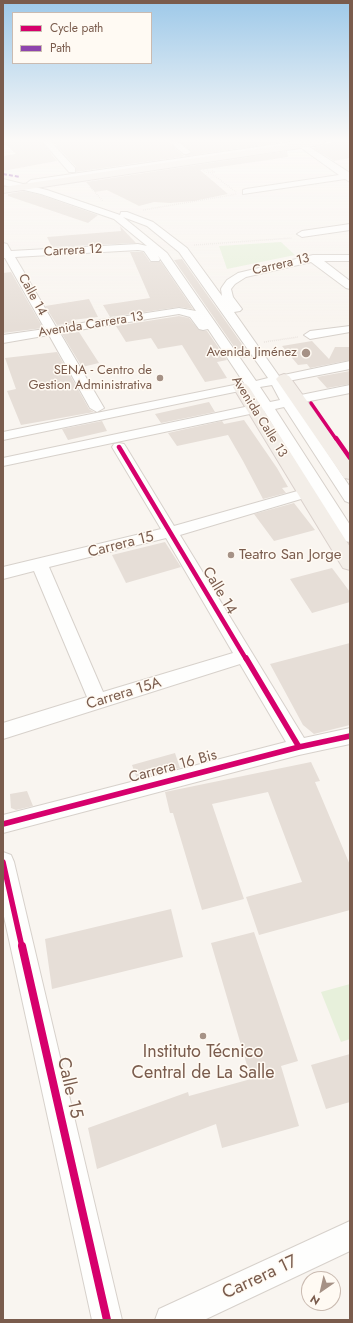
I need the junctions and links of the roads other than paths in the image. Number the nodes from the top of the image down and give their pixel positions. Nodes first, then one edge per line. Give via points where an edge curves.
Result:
1 (77, 204) edge
2 (86, 204) edge
3 (350, 227) edge
4 (164, 234) junction
5 (302, 234) dead end
6 (144, 243) junction
7 (5, 251) edge
8 (314, 258) junction
9 (350, 258) edge
10 (350, 286) edge
11 (179, 311) junction
12 (350, 329) edge
13 (52, 331) junction
14 (310, 335) road end
15 (3, 339) edge
16 (350, 365) edge
17 (280, 380) junction
18 (247, 386) junction
19 (350, 389) edge
20 (292, 400) junction
21 (260, 407) junction
22 (97, 408) dead end
23 (3, 436) edge
24 (119, 447) dead end
25 (3, 462) edge
26 (350, 474) edge
27 (306, 493) junction
28 (350, 498) edge
29 (171, 532) junction
30 (350, 537) edge
31 (350, 563) edge
32 (40, 565) junction
33 (3, 573) edge
34 (244, 656) junction
35 (98, 702) junction
36 (3, 731) edge
37 (350, 736) edge
38 (299, 747) junction
39 (3, 824) edge
40 (3, 862) edge
41 (350, 1236) edge
42 (107, 1320) edge
43 (170, 1320) edge

1 - 6 street via 126,222
2 - 4 street via 150,224
3 - 5 street
4 - 6 street, Carrera 12 via 150,234
4 - 17 street via 190,258
6 - 7 street, Carrera 12
6 - 11 street via 187,303 186,307
6 - 18 street via 163,255
7 - 13 street, Calle 14
8 - 9 street, Carrera 13
8 - 10 street
8 - 17 street, Carrera 13 via 242,275 228,286 226,293 259,342
11 - 13 street, Avenida Carrera 13
11 - 18 street, Avenida Calle 13 via 196,315 210,341
12 - 14 street
13 - 15 street, Avenida Carrera 13
13 - 22 street, Calle 14
16 - 17 street
17 - 18 street
17 - 20 main road
18 - 21 main road, Avenida Calle 13
18 - 23 street
19 - 20 street
20 - 21 street
20 - 26 main road
20 - 28 street
21 - 25 street
21 - 27 main road, Avenida Calle 13
21 - 30 street
24 - 29 street, Calle 14
27 - 29 street, Carrera 15
27 - 31 main road, Avenida Calle 13
29 - 32 street, Carrera 15
29 - 34 street, Calle 14
32 - 33 street, Carrera 15
32 - 35 street
34 - 35 street, Carrera 15A
34 - 38 street, Calle 14
35 - 36 street, Carrera 15A
37 - 38 street, Carrera 16 Bis
38 - 39 street, Carrera 16 Bis
40 - 42 street, Calle 15
41 - 43 street, Carrera 17

